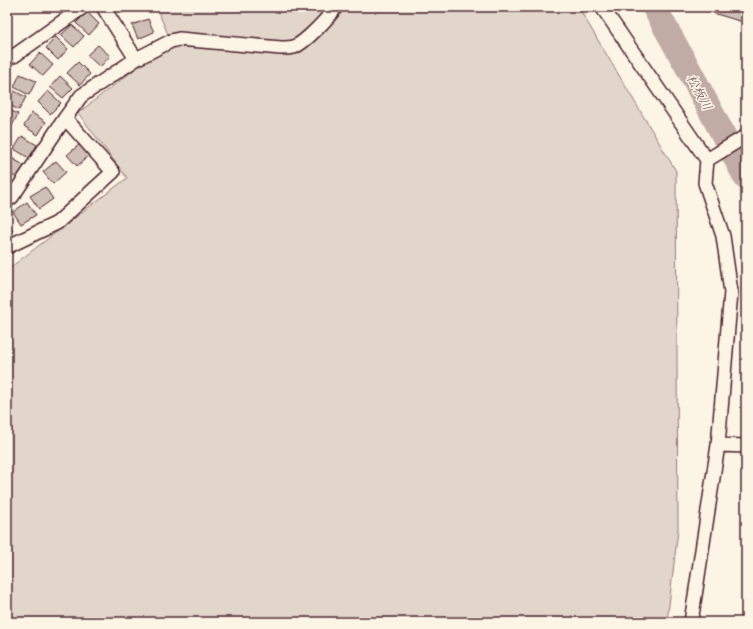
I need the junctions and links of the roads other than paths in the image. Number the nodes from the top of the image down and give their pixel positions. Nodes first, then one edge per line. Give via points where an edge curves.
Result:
1 (83, 7) edge
2 (103, 7) edge
3 (336, 7) edge
4 (602, 7) edge
5 (136, 59) junction
6 (7, 60) edge
7 (65, 118) junction
8 (742, 138) edge
9 (712, 157) junction
10 (7, 201) edge
11 (7, 247) edge
12 (718, 445) junction
13 (746, 446) edge
14 (691, 622) edge

1 - 6 street
2 - 5 street
3 - 5 street via 327,19 294,47 179,39
4 - 9 street
5 - 7 street via 81,96
7 - 10 street
7 - 11 street via 113,172 57,222
8 - 9 street
9 - 12 street via 705,183 723,236 731,292
12 - 13 street
12 - 14 street

